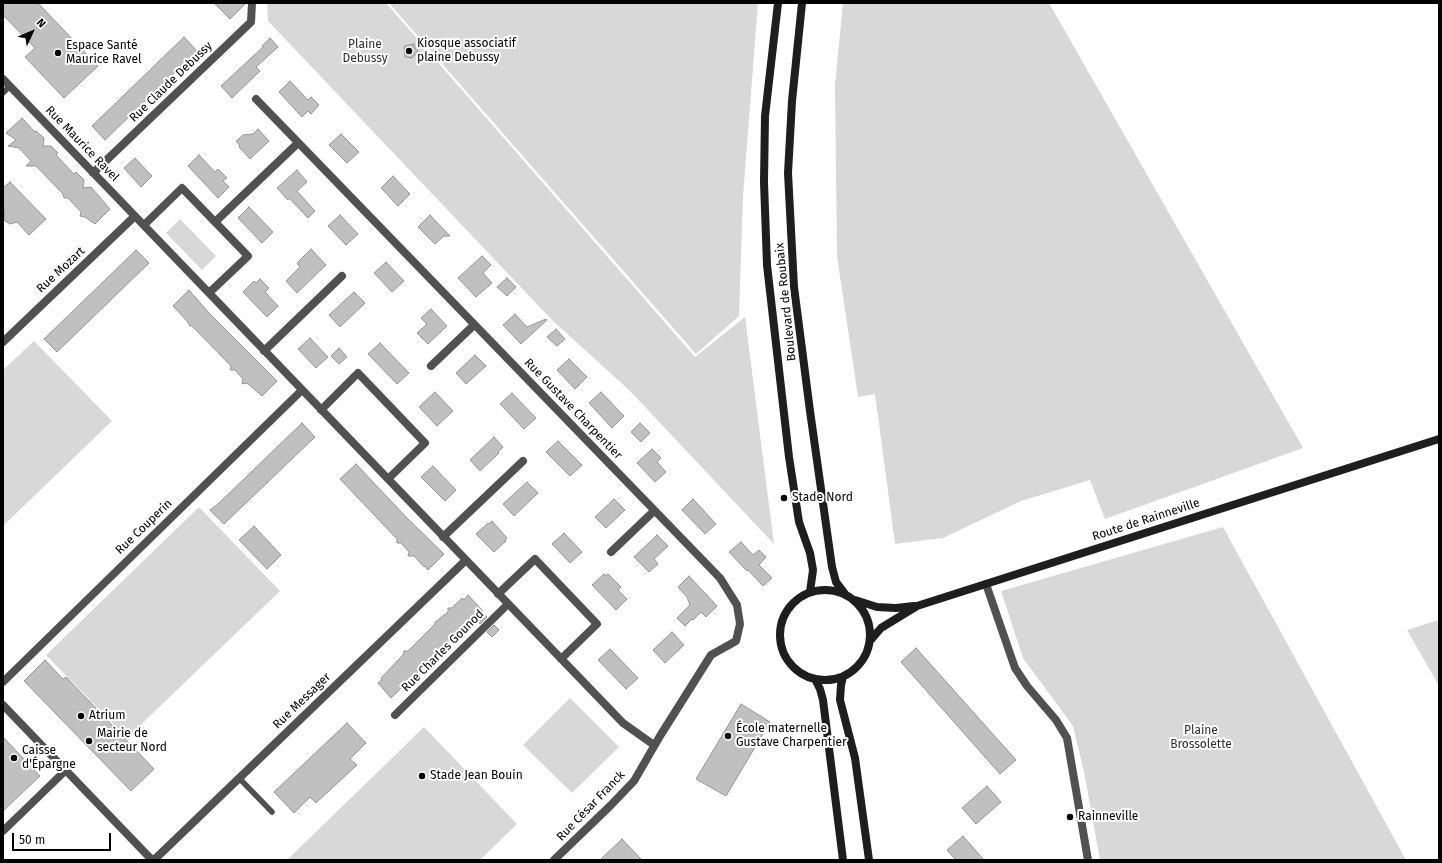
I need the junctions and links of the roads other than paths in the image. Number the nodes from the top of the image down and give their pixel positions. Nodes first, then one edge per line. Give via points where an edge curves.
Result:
1 (252, 3) edge
2 (778, 3) edge
3 (802, 3) edge
4 (3, 79) edge
5 (10, 86) junction
6 (3, 93) edge
7 (256, 99) dead end
8 (298, 143) junction
9 (93, 173) junction
10 (135, 216) junction
11 (215, 222) junction
12 (144, 225) junction
13 (342, 276) dead end
14 (209, 293) junction
15 (474, 325) junction
16 (3, 342) edge
17 (264, 351) junction
18 (431, 366) dead end
19 (302, 390) junction
20 (321, 410) junction
21 (1439, 439) edge
22 (523, 461) dead end
23 (388, 479) junction
24 (654, 510) junction
25 (443, 537) junction
26 (611, 552) dead end
27 (466, 560) junction
28 (986, 584) junction
29 (810, 592) junction
30 (498, 594) junction
31 (845, 594) junction
32 (855, 600) junction
33 (508, 604) junction
34 (917, 606) junction
35 (870, 641) junction
36 (561, 659) junction
37 (843, 677) junction
38 (815, 679) junction
39 (3, 682) edge
40 (3, 706) edge
41 (395, 715) dead end
42 (654, 745) junction
43 (66, 770) junction
44 (239, 778) junction
45 (272, 812) dead end
46 (3, 831) edge
47 (153, 860) edge
48 (554, 860) edge
49 (843, 860) edge
50 (869, 860) edge
51 (1088, 860) edge

1 - 9 street, Rue Claude Debussy via 251,22
2 - 29 main road, Boulevard de Roubaix via 765,116 767,265 789,457 799,522 813,570
3 - 31 main road, Boulevard de Roubaix via 788,173 794,287 832,567 836,582
4 - 5 street, Rue Maurice Ravel
5 - 6 lane
5 - 9 street, Rue Maurice Ravel
7 - 8 street, Rue Gustave Charpentier
8 - 11 street
8 - 15 street, Rue Gustave Charpentier
9 - 10 street, Rue Maurice Ravel
10 - 12 street, Rue Maurice Ravel
10 - 16 street, Rue Mozart
11 - 12 street via 182,188
11 - 14 street via 248,256
12 - 14 street, Rue Maurice Ravel
13 - 17 street
14 - 17 street, Rue Maurice Ravel
15 - 18 street
15 - 24 street, Rue Gustave Charpentier
17 - 19 street, Rue Maurice Ravel
19 - 20 street, Rue Maurice Ravel
19 - 39 street, Rue Couperin
20 - 23 street, Rue Maurice Ravel
20 - 23 street via 358,374 364,379 425,443
21 - 28 main road, Route de Rainneville
22 - 25 street
23 - 25 street, Rue Maurice Ravel
24 - 26 street
24 - 42 street, Rue Gustave Charpentier via 723,583 737,604 740,624 736,641 711,656
25 - 27 street, Rue Maurice Ravel
27 - 30 street, Rue Maurice Ravel
27 - 44 street, Rue Messager
28 - 34 main road, Route de Rainneville
28 - 51 street via 1015,668 1067,738
29 - 31 main road via 821,589
29 - 38 main road via 798,598 789,607 780,631 785,656 792,666
30 - 33 street, Rue Maurice Ravel
30 - 36 street via 535,559 597,624
31 - 32 main road
32 - 34 main road via 887,608
32 - 35 main road via 868,618
33 - 36 street, Rue Maurice Ravel
33 - 41 street, Rue Charles Gounod
34 - 35 main road, Route de Rainneville via 881,628
35 - 37 main road via 868,650 858,666
36 - 42 street, Rue Maurice Ravel via 623,723
37 - 38 main road
37 - 50 main road via 840,700 855,758
38 - 49 main road via 823,700
40 - 43 street
42 - 48 street, Rue César Franck via 634,781
43 - 46 street
43 - 47 street
44 - 45 lane
44 - 47 street, Rue Messager

